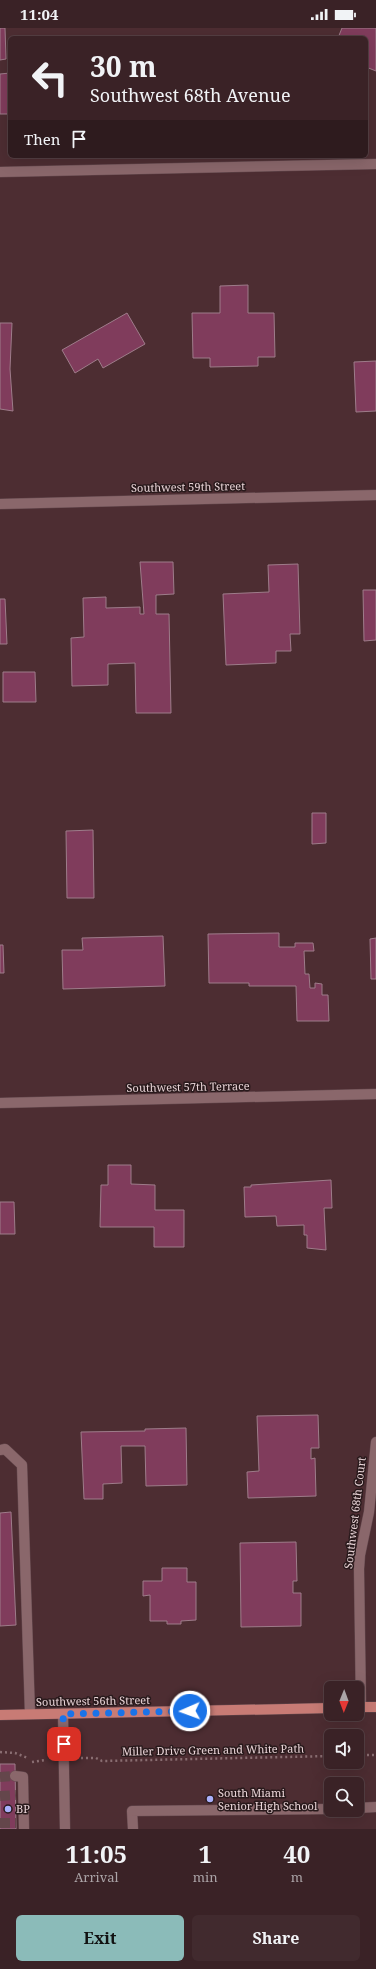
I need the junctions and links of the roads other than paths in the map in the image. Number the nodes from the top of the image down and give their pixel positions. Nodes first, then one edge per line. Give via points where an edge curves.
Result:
1 (376, 164) edge
2 (0, 172) edge
3 (376, 495) edge
4 (0, 504) edge
5 (376, 1094) edge
6 (0, 1103) edge
7 (376, 1442) edge
8 (0, 1450) edge
9 (359, 1681) edge
10 (364, 1707) edge
11 (376, 1707) edge
12 (324, 1708) edge
13 (30, 1714) junction
14 (63, 1714) junction
15 (0, 1715) edge
16 (15, 1776) dead end
17 (376, 1807) edge
18 (324, 1808) edge
19 (364, 1808) edge
20 (21, 1825) edge
21 (66, 1829) edge
22 (133, 1829) edge

1 - 2 street
3 - 4 street, Southwest 59th Street
5 - 6 street, Southwest 57th Terrace
7 - 9 street, Southwest 68th Court via 369,1512 359,1569
8 - 13 street via 5,1449 22,1465
10 - 11 main road
12 - 14 main road, Southwest 56th Street
13 - 14 main road, Southwest 56th Street
13 - 15 main road, Southwest 56th Street
14 - 21 street
16 - 20 street via 23,1777 19,1795
17 - 19 street
18 - 22 street via 132,1811

